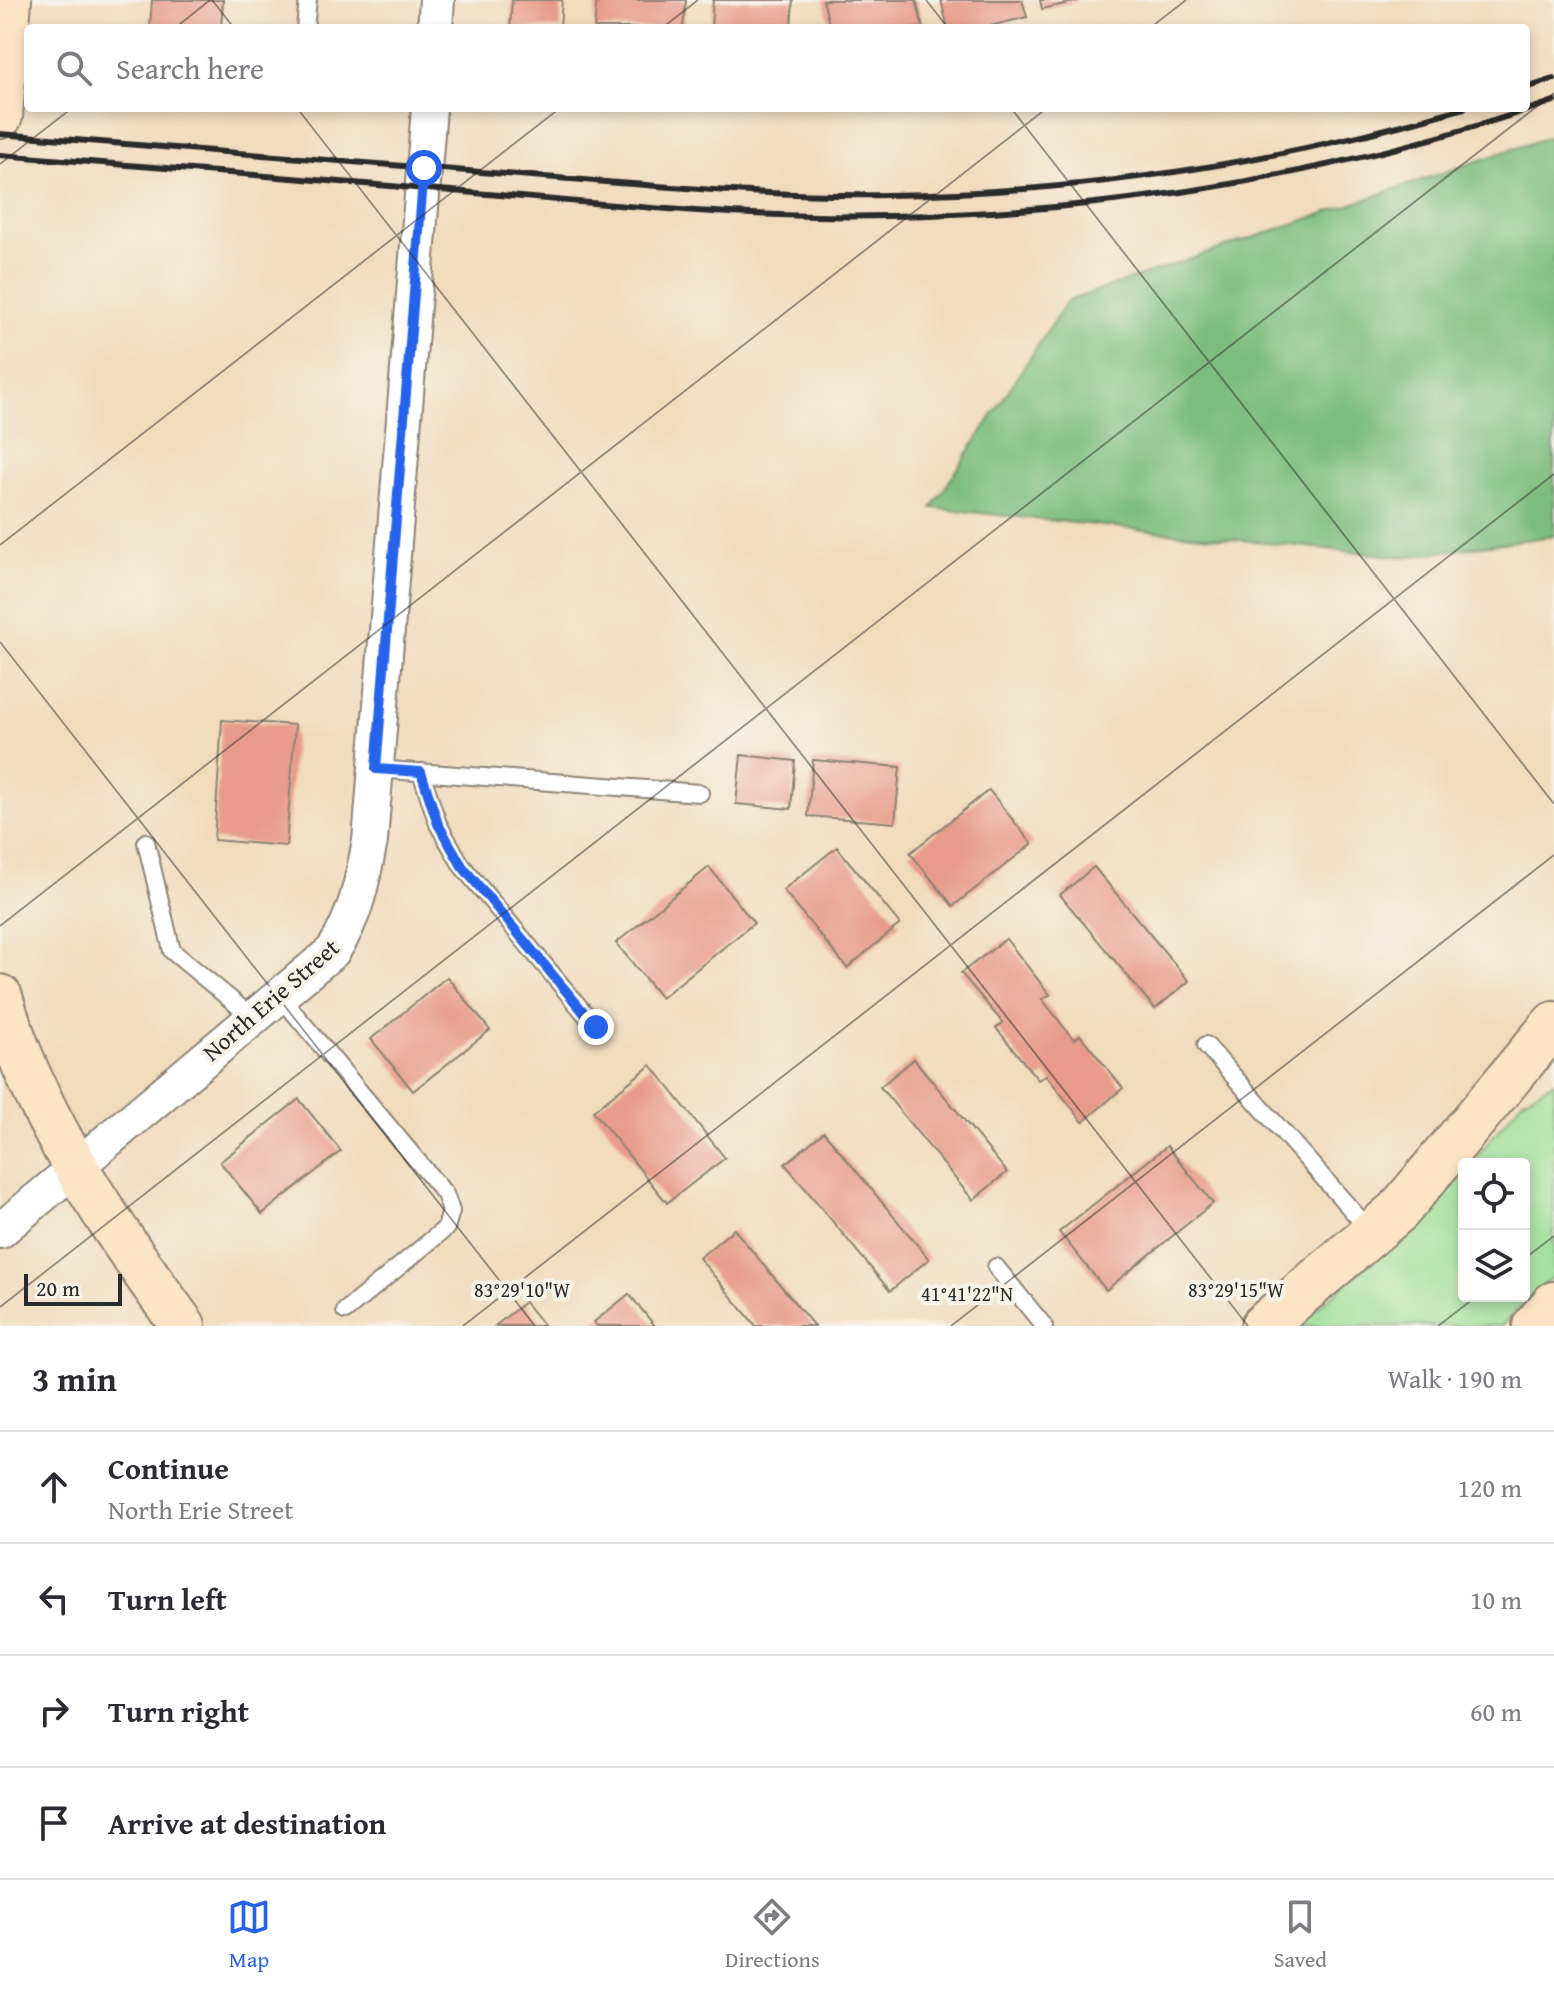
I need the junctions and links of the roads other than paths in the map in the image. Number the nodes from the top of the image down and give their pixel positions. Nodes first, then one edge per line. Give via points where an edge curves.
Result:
1 (9, 0) edge
2 (308, 0) edge
3 (437, 0) edge
4 (305, 24) edge
5 (435, 24) edge
6 (429, 112) edge
7 (0, 116) edge
8 (376, 769) junction
9 (421, 772) junction
10 (700, 793) dead end
11 (146, 842) dead end
12 (280, 996) junction
13 (0, 997) edge
14 (253, 1018) junction
15 (1554, 1024) edge
16 (596, 1027) dead end
17 (1206, 1045) dead end
18 (75, 1167) junction
19 (0, 1231) edge
20 (1373, 1234) junction
21 (996, 1267) dead end
22 (1554, 1304) edge
23 (345, 1311) dead end
24 (183, 1326) edge
25 (1044, 1326) edge
26 (1263, 1326) edge
27 (1535, 1326) edge

1 - 7 main road
2 - 4 lane
3 - 5 street
6 - 8 street, North Erie Street
8 - 9 lane
8 - 12 street, North Erie Street via 362,884 347,930 333,951
9 - 10 lane
9 - 16 lane via 438,824 462,866
11 - 14 lane via 172,951
12 - 14 street, North Erie Street
12 - 23 lane via 445,1194 451,1211 446,1228
13 - 18 main road via 8,1026
14 - 18 street, North Erie Street
15 - 20 main road via 1443,1161
17 - 20 lane
18 - 19 street, North Erie Street
18 - 24 main road
20 - 26 main road
21 - 25 lane
22 - 27 main road

